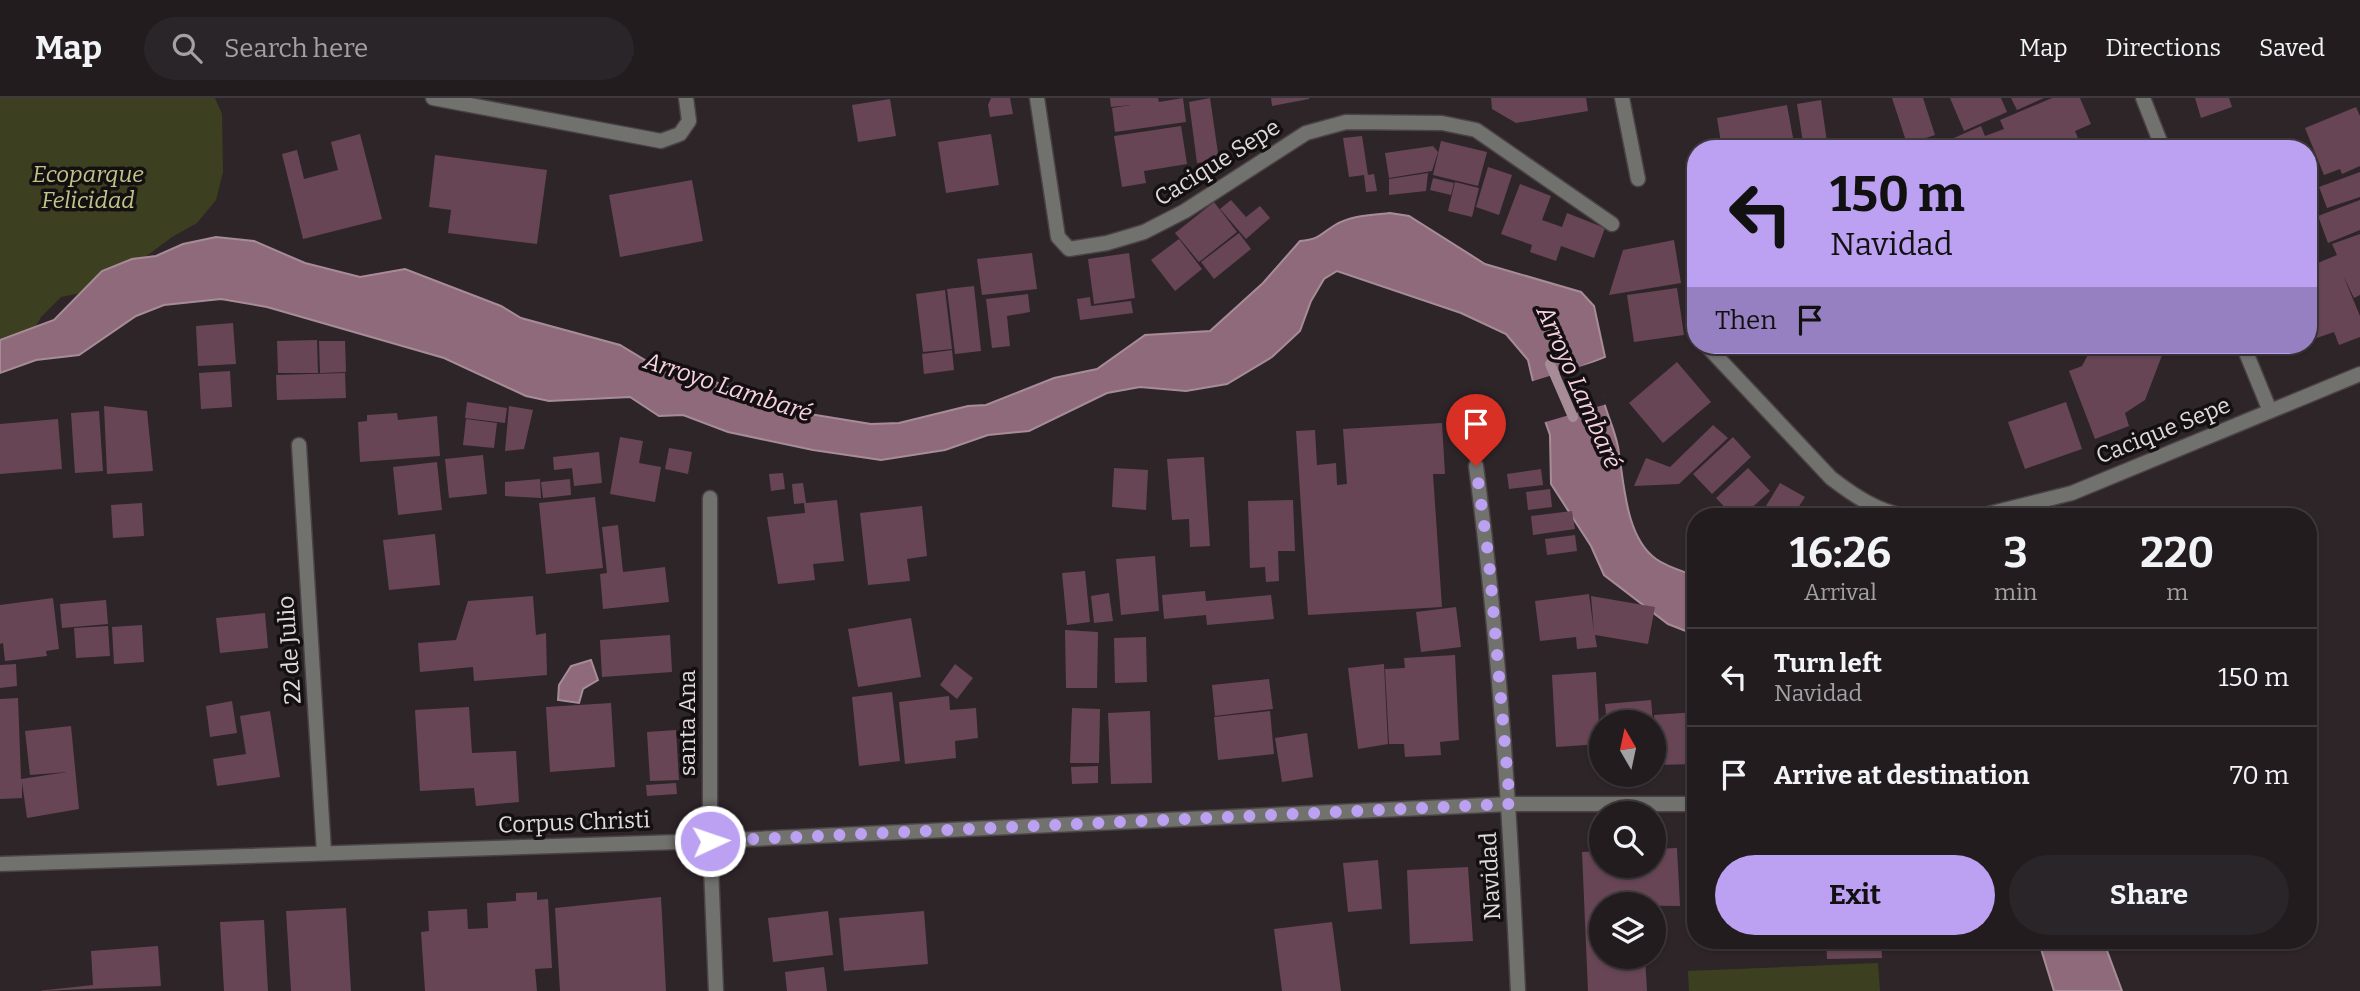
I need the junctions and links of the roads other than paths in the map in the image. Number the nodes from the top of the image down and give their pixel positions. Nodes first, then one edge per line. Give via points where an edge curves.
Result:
1 (433, 98) edge
2 (686, 98) edge
3 (1037, 98) edge
4 (1622, 98) edge
5 (2143, 98) edge
6 (2159, 140) edge
7 (1637, 179) dead end
8 (1612, 224) dead end
9 (1714, 354) edge
10 (2247, 354) edge
11 (2360, 374) edge
12 (2270, 411) junction
13 (299, 445) dead end
14 (1476, 466) dead end
15 (710, 498) dead end
16 (1880, 508) edge
17 (2012, 508) edge
18 (1510, 804) junction
19 (1687, 804) edge
20 (710, 841) junction
21 (324, 853) junction
22 (0, 864) edge
23 (716, 991) edge
24 (1518, 991) edge

1 - 2 street via 661,141 680,134 689,121
3 - 8 street, Cacique Sepe via 1058,237 1069,249 1144,232 1306,133 1346,122 1442,123 1476,131
4 - 7 street
5 - 6 street
9 - 16 street via 1831,478
10 - 12 street
11 - 12 street, Cacique Sepe
12 - 17 street, Cacique Sepe via 2072,493
13 - 21 street, 22 de Julio
14 - 18 street, Navidad
15 - 20 street, santa Ana
18 - 19 street, Corpus Christi
18 - 20 street, Corpus Christi
18 - 24 street, Navidad
20 - 21 street, Corpus Christi
20 - 23 street, santa Ana
21 - 22 street, Corpus Christi

